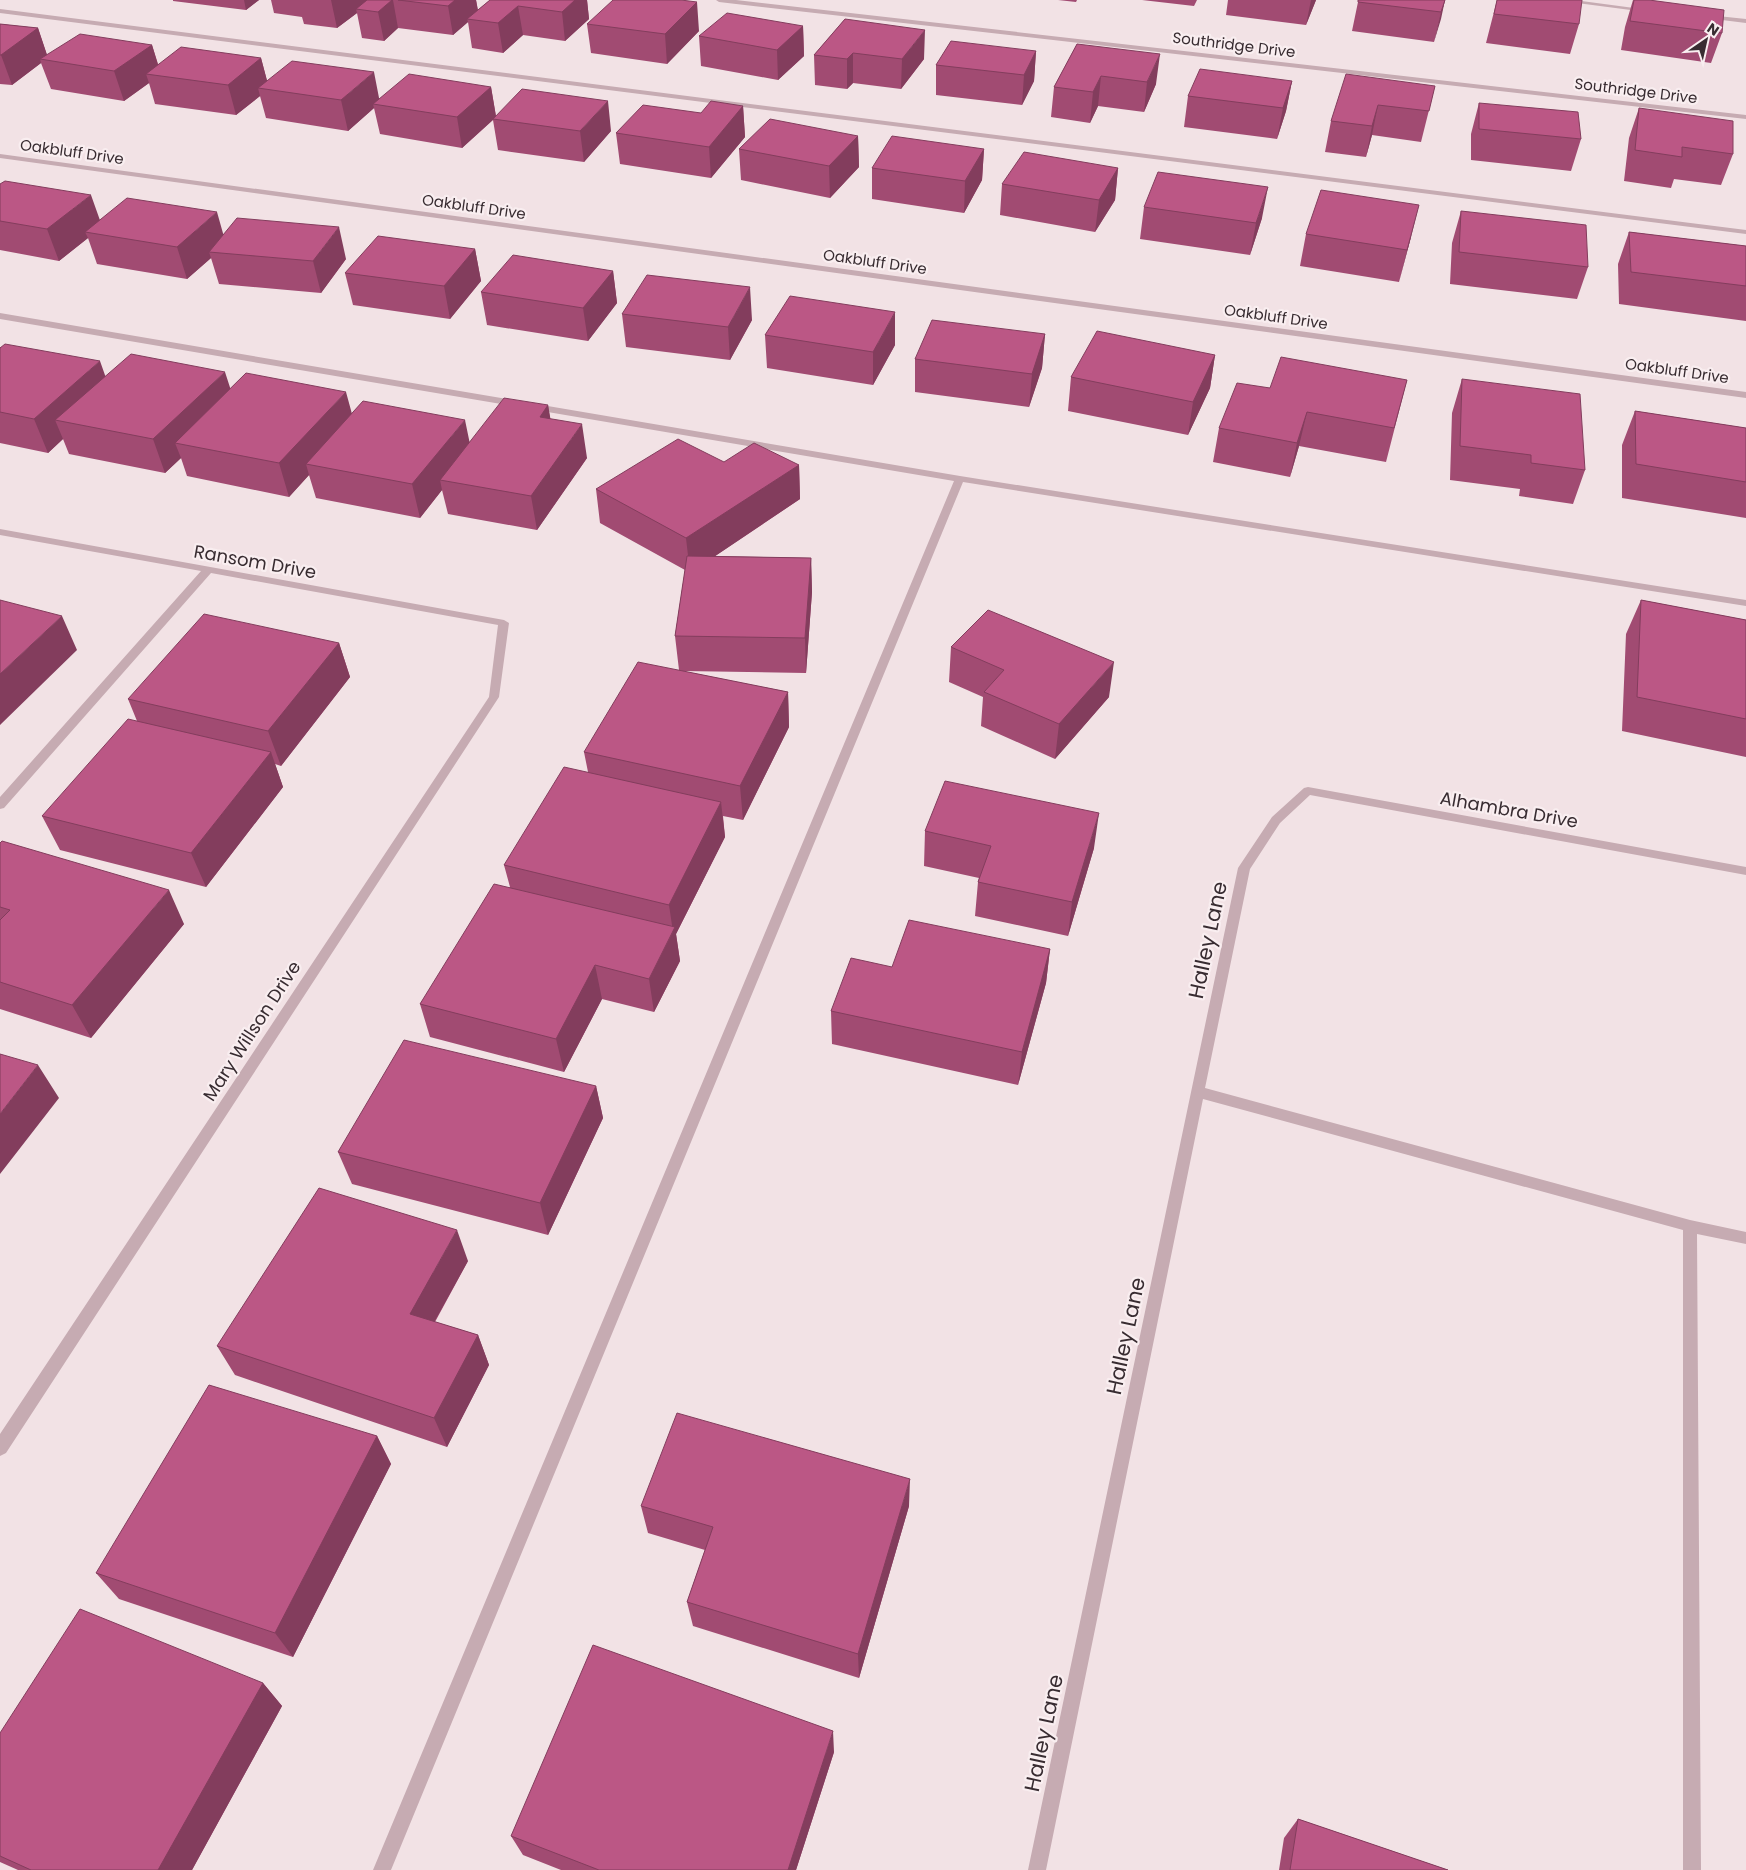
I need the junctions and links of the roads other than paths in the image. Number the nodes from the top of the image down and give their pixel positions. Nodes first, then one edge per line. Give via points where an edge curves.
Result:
1 (719, 0) edge
2 (1557, 0) edge
3 (1651, 10) edge
4 (0, 11) edge
5 (1699, 16) edge
6 (1746, 21) edge
7 (1746, 117) edge
8 (0, 156) edge
9 (1746, 232) edge
10 (0, 316) edge
11 (1746, 395) edge
12 (960, 479) junction
13 (0, 532) edge
14 (208, 570) junction
15 (1746, 602) edge
16 (504, 623) joint
17 (0, 805) edge
18 (1276, 820) joint
19 (1746, 871) edge
20 (1198, 1092) junction
21 (1690, 1226) junction
22 (1746, 1238) edge
23 (0, 1448) edge
24 (382, 1870) edge
25 (1037, 1870) edge
26 (1692, 1870) edge

1 - 7 street, Southridge Drive
2 - 3 street
4 - 9 street
5 - 6 street
8 - 11 street, Oakbluff Drive
10 - 12 street
12 - 15 street
12 - 24 street
13 - 14 street, Ransom Drive
14 - 16 street, Ransom Drive
14 - 17 street
16 - 23 street, Mary Willson Drive via 494,697
18 - 19 street, Alhambra Drive via 1308,791
18 - 20 street, Halley Lane via 1244,868
20 - 21 street
20 - 25 street, Halley Lane
21 - 22 street
21 - 26 street

